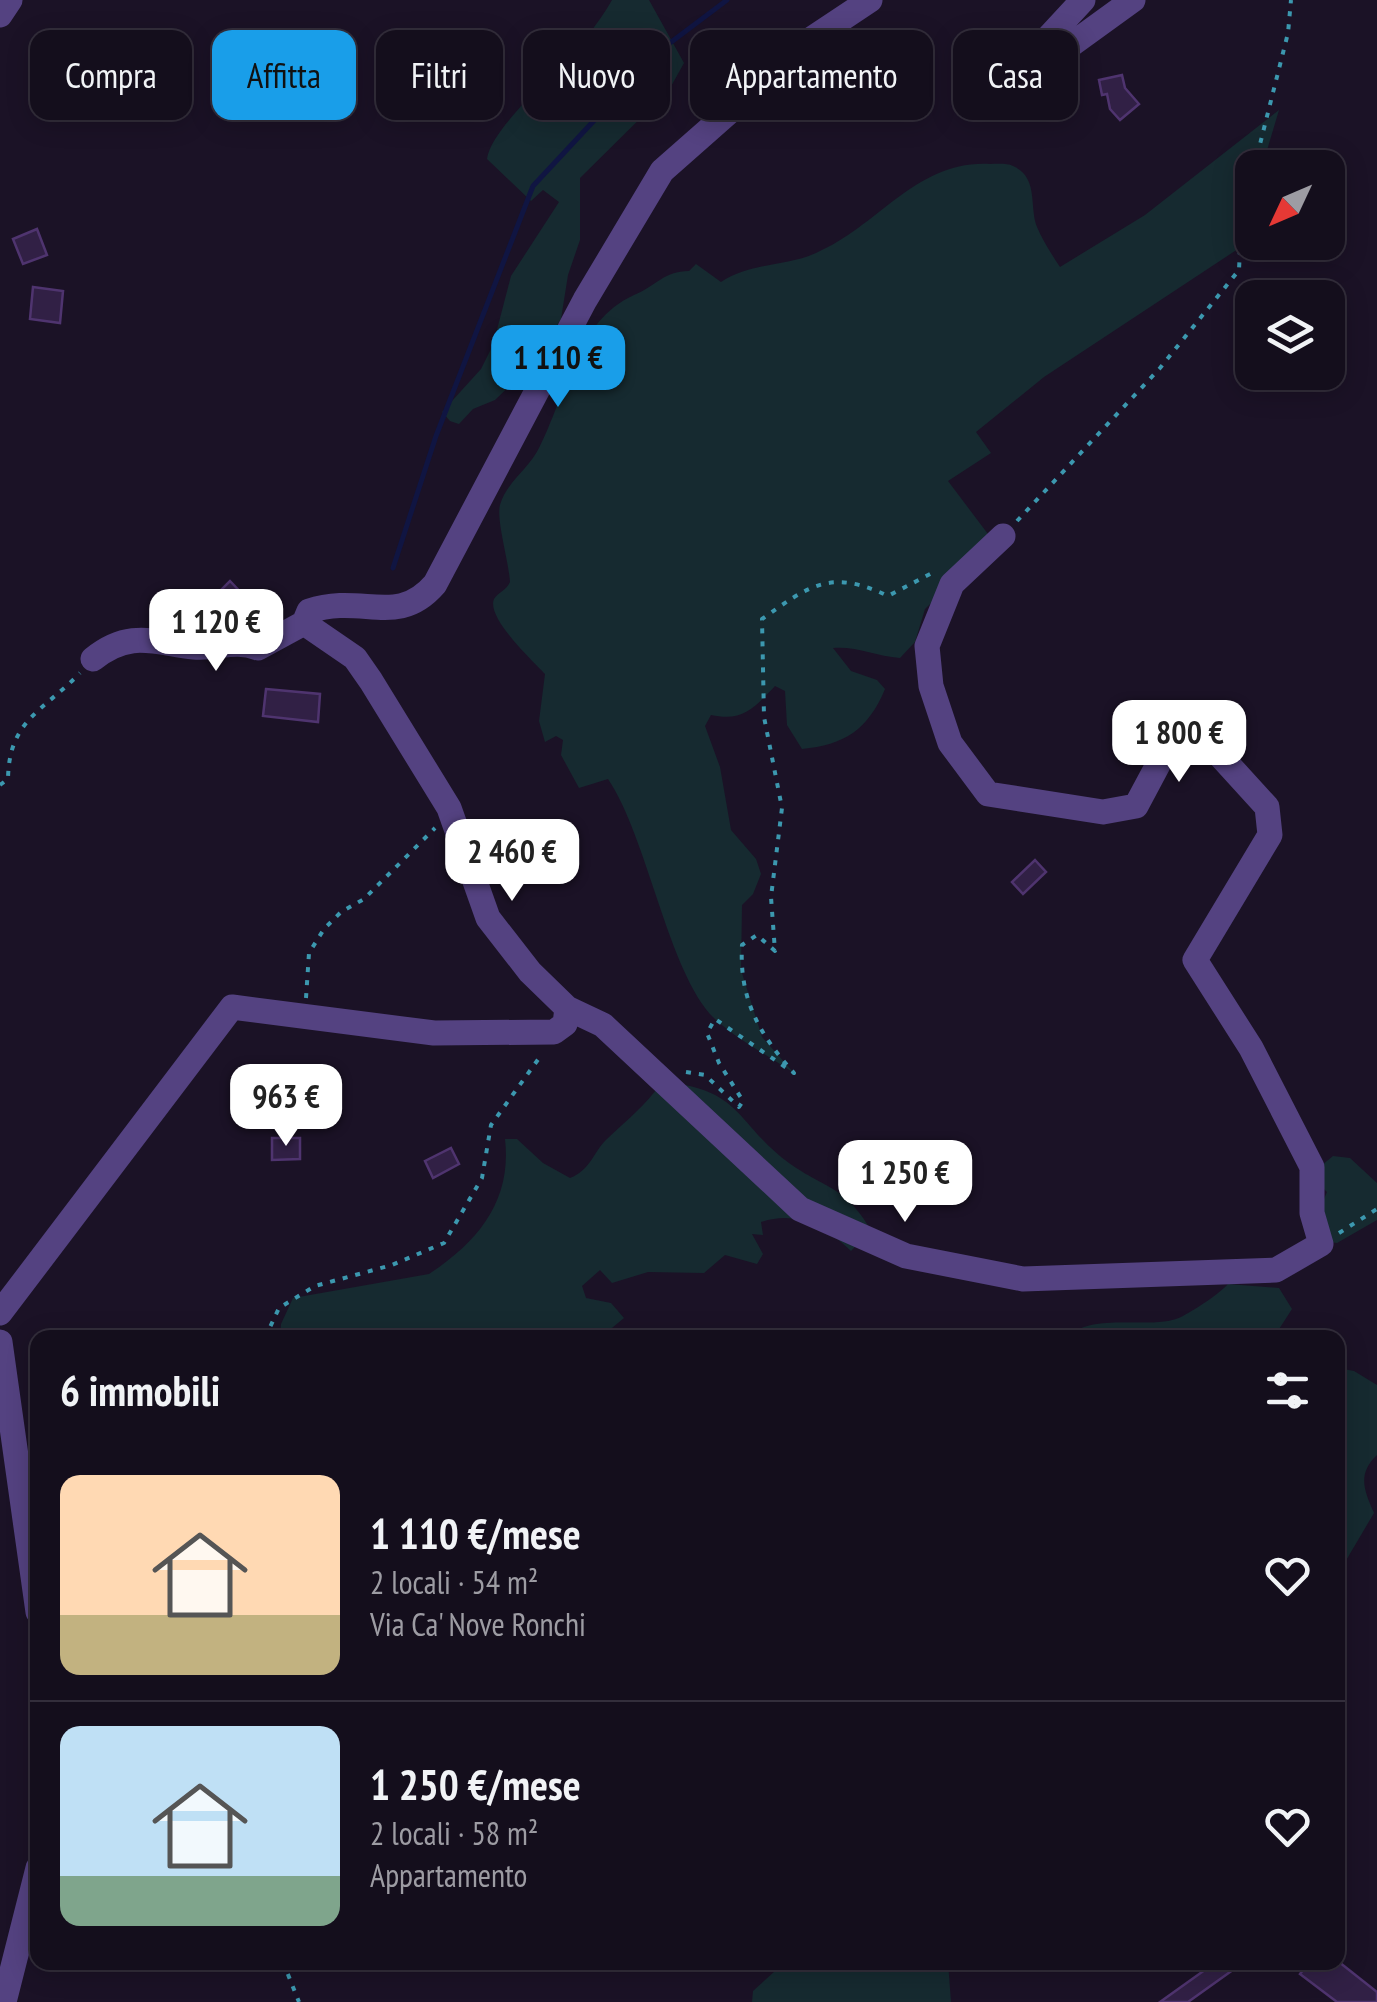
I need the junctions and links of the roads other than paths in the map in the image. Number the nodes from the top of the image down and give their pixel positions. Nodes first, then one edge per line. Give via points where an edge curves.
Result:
1 (10, 0) edge
2 (870, 0) edge
3 (1083, 0) edge
4 (1133, 0) edge
5 (0, 15) edge
6 (1003, 536) road end
7 (304, 623) junction
8 (93, 659) road end
9 (562, 1018) junction
10 (0, 1313) edge
11 (0, 1342) edge
12 (30, 1555) edge
13 (30, 1900) edge
14 (4, 2002) edge

1 - 5 street
2 - 7 street via 813,38 662,171 585,300 435,584 418,603 394,609 332,604 309,611
3 - 4 street via 1046,40 1046,63
6 - 9 street via 952,584 928,646 931,686 950,743 988,794 1103,812 1136,806 1184,716 1267,807 1270,835 1195,960 1251,1048 1312,1167 1312,1213 1321,1244 1276,1270 1023,1280 906,1256 800,1209 603,1025
7 - 8 street via 258,648 242,642 193,647 162,638 105,649
7 - 9 street via 355,658 448,808 488,918
9 - 10 street via 434,1034 232,1006
11 - 12 street
13 - 14 street

